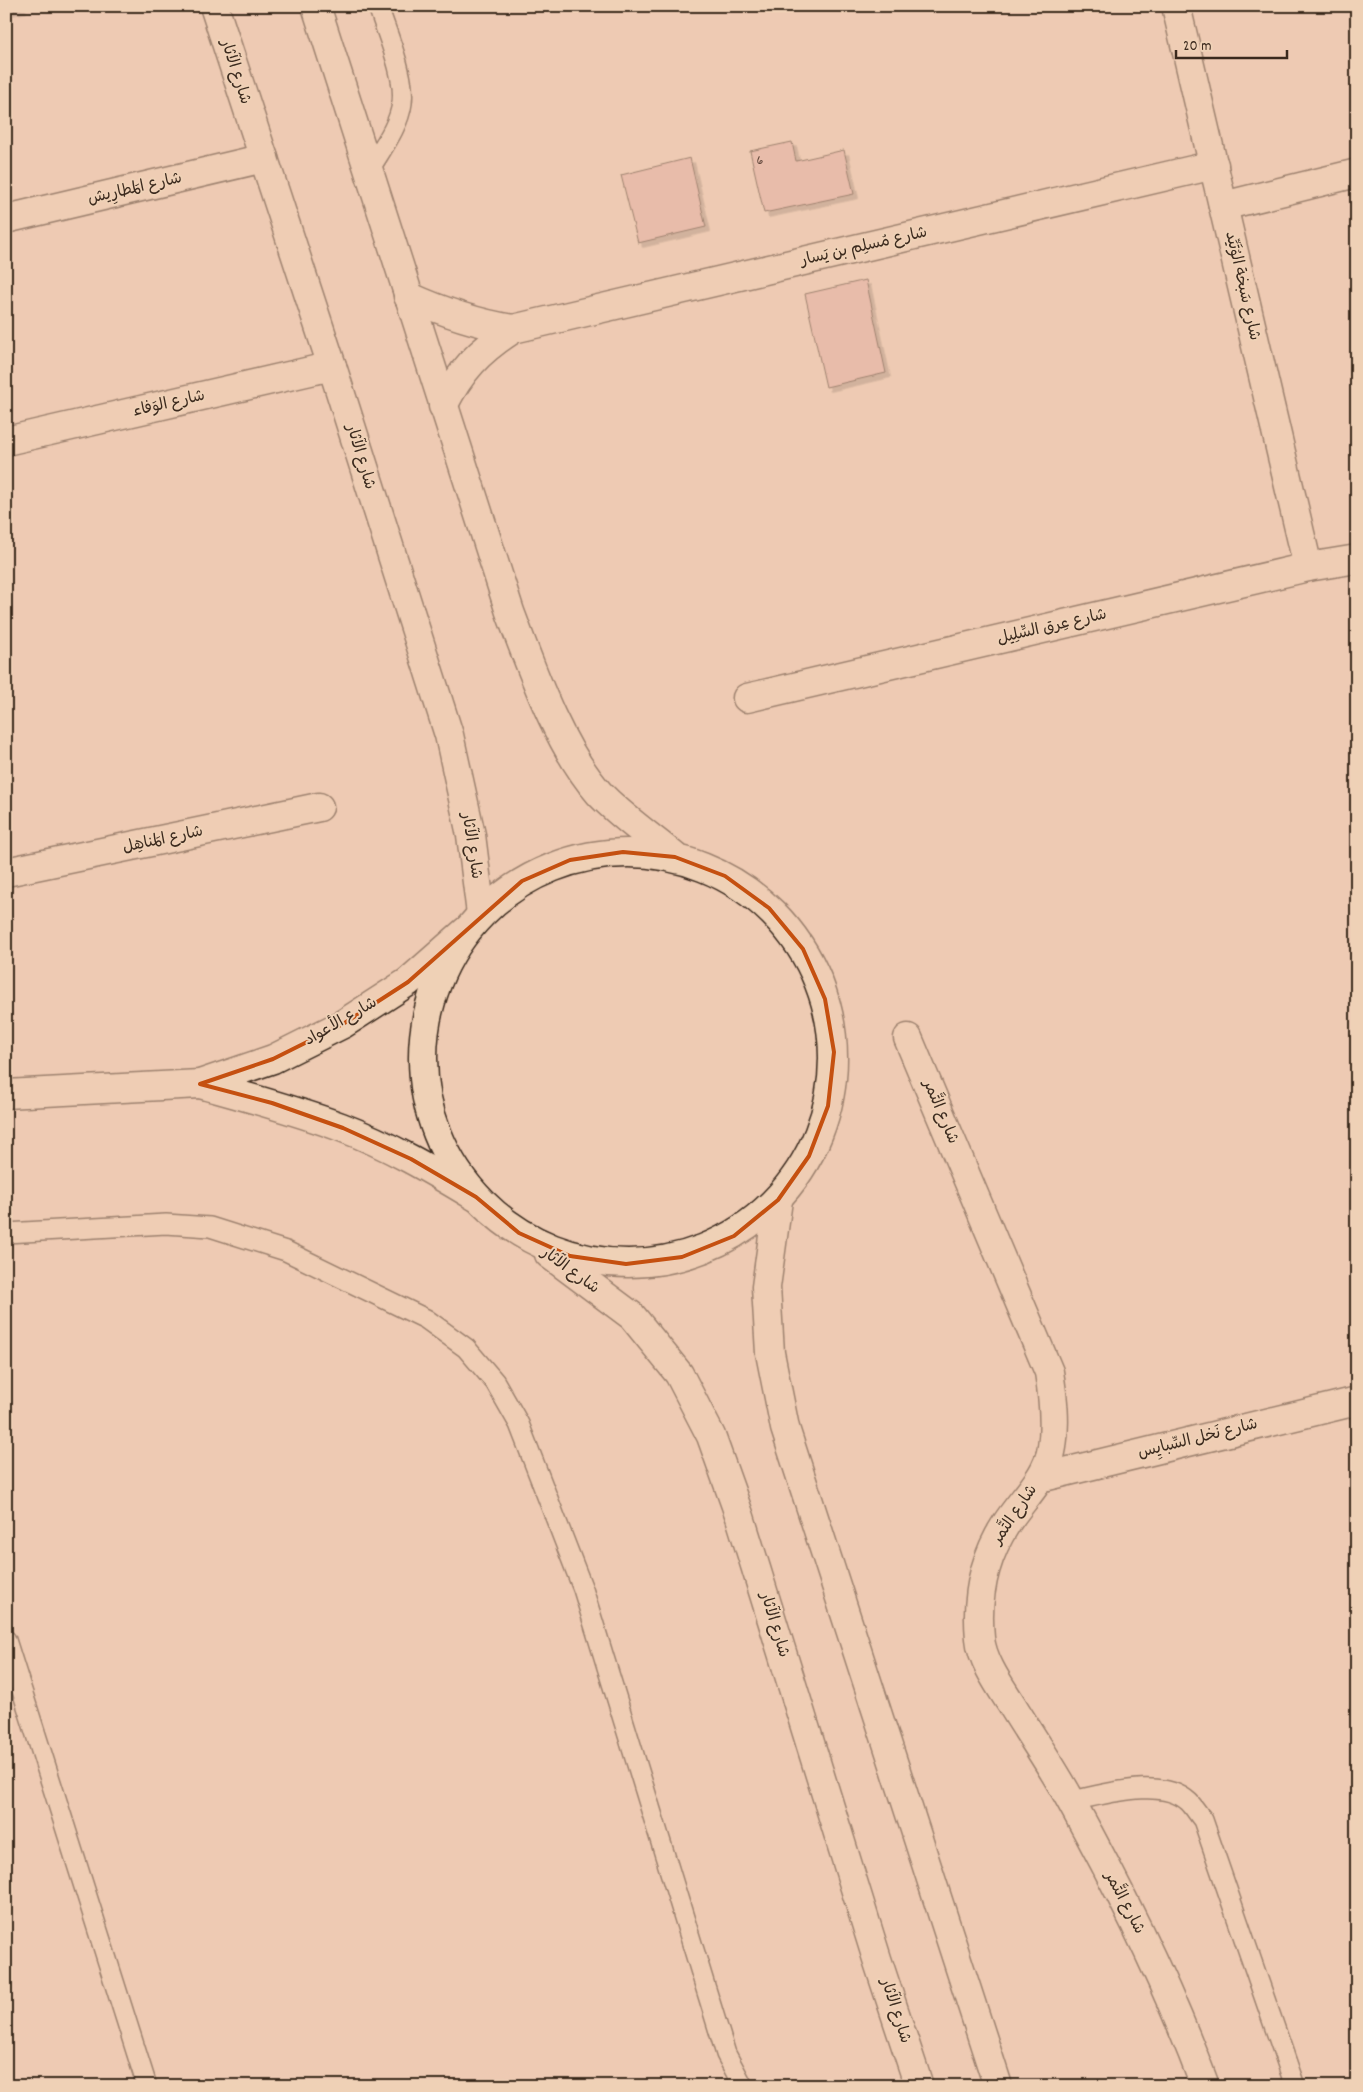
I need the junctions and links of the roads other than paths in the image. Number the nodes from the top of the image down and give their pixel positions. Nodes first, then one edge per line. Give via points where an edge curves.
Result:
1 (214, 6) edge
2 (316, 6) edge
3 (378, 6) edge
4 (1176, 6) edge
5 (264, 158) junction
6 (1214, 165) junction
7 (368, 172) junction
8 (1357, 173) edge
9 (1223, 206) junction
10 (6, 219) edge
11 (408, 296) junction
12 (513, 329) junction
13 (332, 366) junction
14 (443, 406) junction
15 (6, 441) edge
16 (1357, 559) edge
17 (1308, 567) junction
18 (747, 698) dead end
19 (319, 807) dead end
20 (675, 857) junction
21 (6, 872) edge
22 (474, 923) junction
23 (908, 1038) dead end
24 (200, 1084) junction
25 (6, 1094) edge
26 (476, 1197) junction
27 (778, 1200) junction
28 (6, 1232) edge
29 (519, 1233) junction
30 (1357, 1401) edge
31 (1040, 1478) junction
32 (6, 1640) edge
33 (1071, 1801) junction
34 (147, 2086) edge
35 (743, 2086) edge
36 (919, 2086) edge
37 (998, 2086) edge
38 (1205, 2086) edge
39 (1295, 2086) edge

1 - 5 street, شارع الآثار
2 - 7 street
3 - 7 lane via 398,70 402,103 397,120
4 - 6 street, شارع سَبخة الوُتَيِّد
5 - 10 street, شارع المَطارِيش
5 - 13 street, شارع الآثار
6 - 9 street, شارع سَبخة الوُتَيِّد
6 - 12 street, شارع مُسلِم بن يَسار
7 - 11 street
8 - 9 street
9 - 17 street, شارع سَبخة الوُتَيِّد
11 - 12 street, شارع مُسلِم بن يَسار via 441,312 476,323
11 - 14 street
12 - 14 street, شارع مُسلِم بن يَسار via 471,361
13 - 15 street, شارع الوَفاء
13 - 22 street, شارع الآثار via 449,735 471,835
14 - 20 street via 510,612 540,692 574,757 600,793
16 - 17 street, شارع عِرق السِّلِيل
17 - 18 street, شارع عِرق السِّلِيل
19 - 21 street, شارع المَناهِل
20 - 22 street, شارع الأعواد via 623,852 570,860 522,881
20 - 27 street via 725,876 769,908 803,949 825,999 834,1052 828,1106 809,1156
22 - 24 street, شارع الأعواد via 408,982 343,1024 273,1059
22 - 26 street via 438,981 424,1037 426,1094 444,1149
23 - 31 street, شارع التَّمر via 1049,1372 1054,1410 1052,1449
24 - 25 street, شارع الأعواد
24 - 26 street, شارع الأعواد via 272,1103 343,1128 411,1159
26 - 29 street
27 - 29 street via 734,1236 682,1257 626,1264 570,1256
27 - 37 street via 766,1288 770,1354 785,1428
28 - 35 lane via 166,1224 210,1227 286,1251 426,1319 466,1348 495,1382 519,1424 583,1589 726,2054
29 - 36 street, شارع الآثار via 632,1316 679,1374 711,1436 740,1517
30 - 31 street, شارع نَخل السِّبايِس
31 - 33 street, شارع التَّمر via 1006,1524 988,1557 978,1606 980,1640 994,1678
32 - 34 lane
33 - 38 street, شارع التَّمر via 1148,1947 1183,2025
33 - 39 lane via 1134,1788 1160,1788 1187,1800 1203,1820

